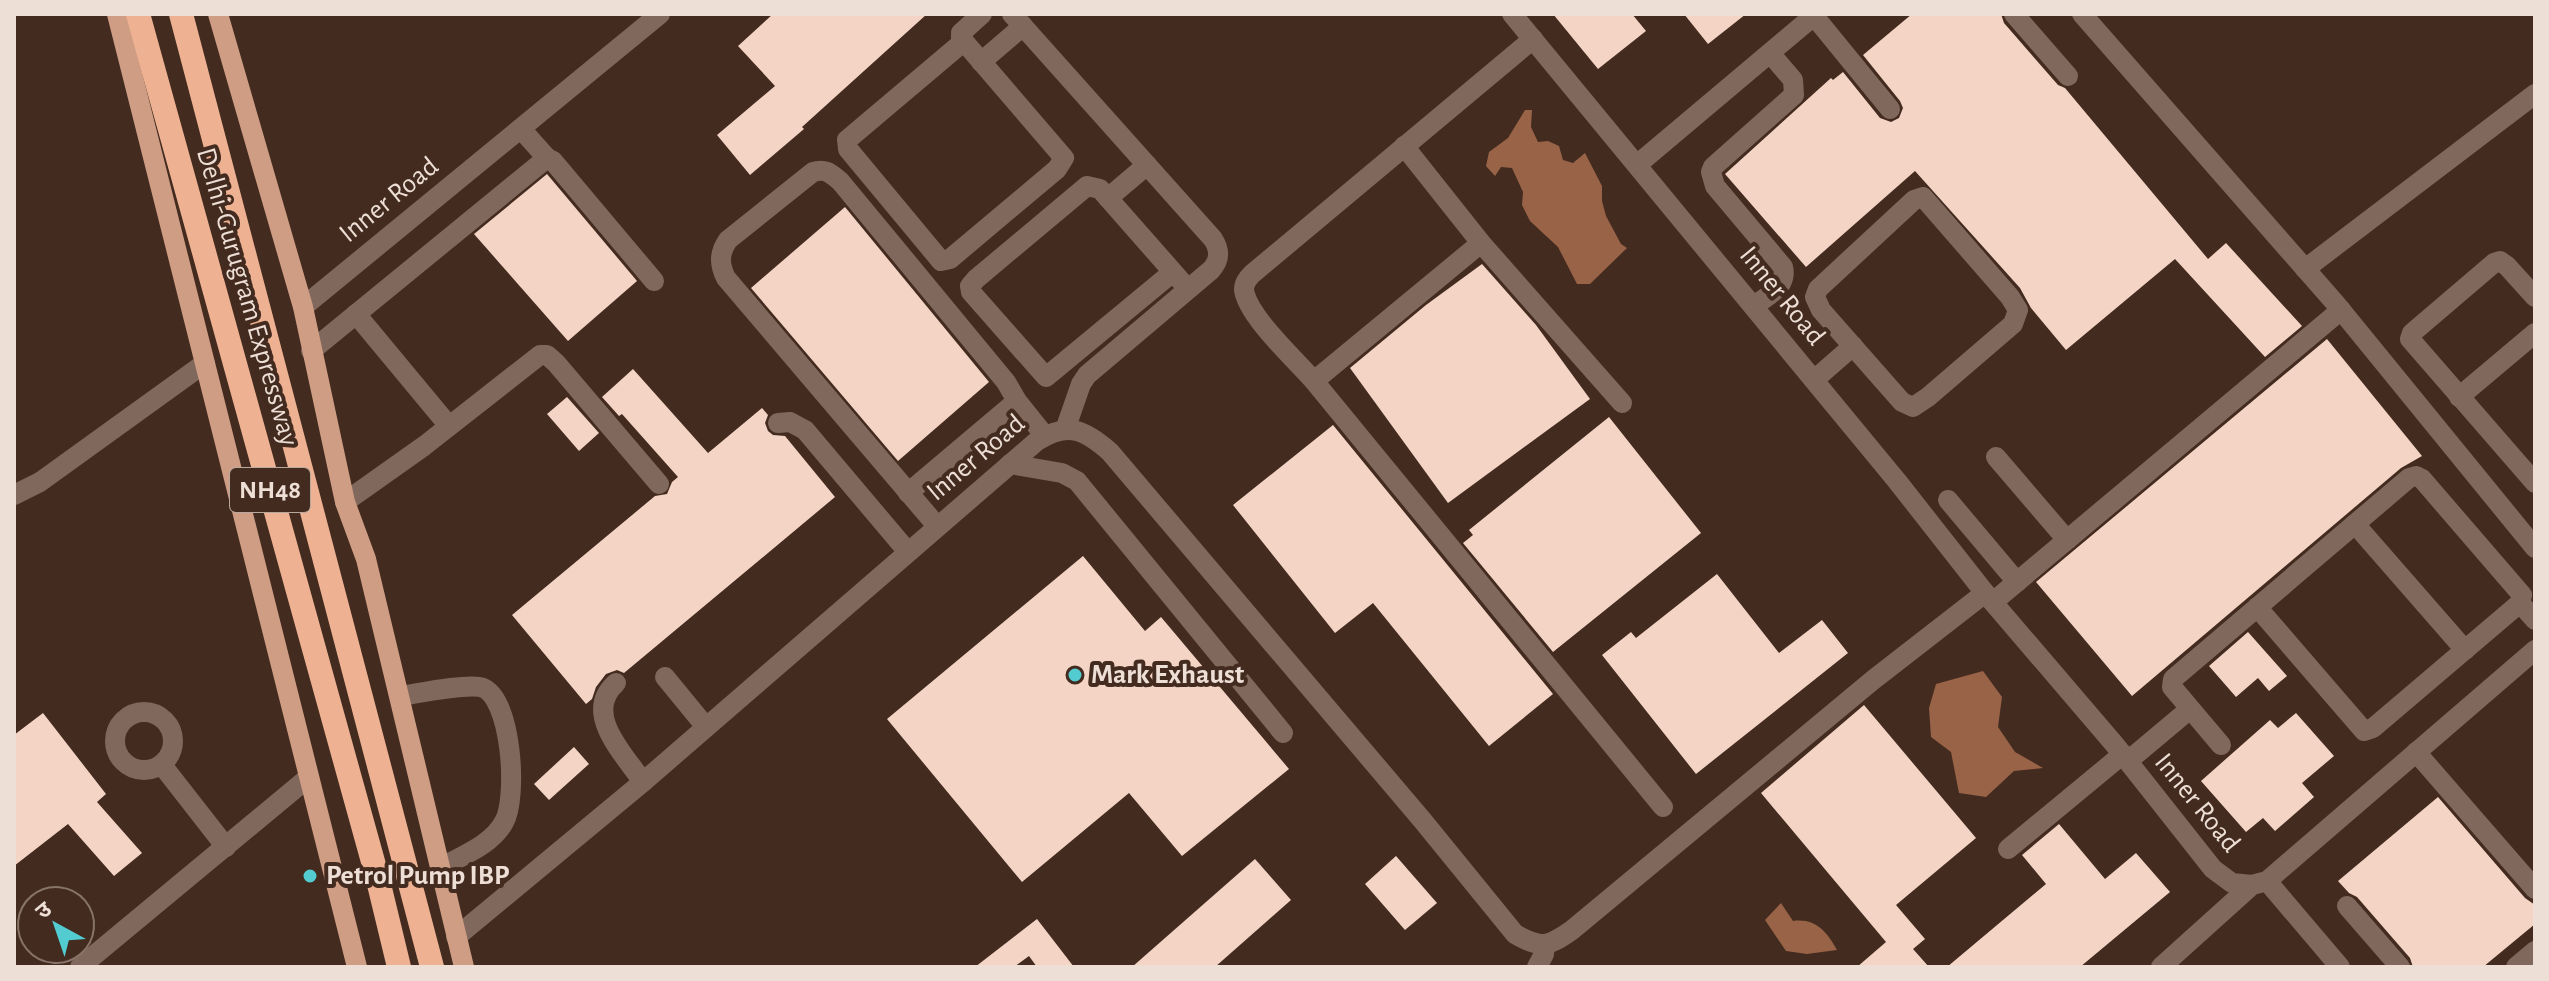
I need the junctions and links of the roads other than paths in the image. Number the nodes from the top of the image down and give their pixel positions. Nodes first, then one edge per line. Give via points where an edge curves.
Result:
1 (117, 14) edge
2 (138, 14) edge
3 (181, 14) edge
4 (218, 14) edge
5 (660, 14) edge
6 (982, 14) edge
7 (1512, 14) edge
8 (2014, 14) edge
9 (2082, 14) edge
10 (1815, 15) edge
11 (1018, 20) edge
12 (1533, 39) junction
13 (963, 42) junction
14 (1770, 53) junction
15 (981, 62) junction
16 (2068, 76) dead end
17 (2535, 94) edge
18 (1890, 109) dead end
19 (521, 129) junction
20 (1404, 146) junction
21 (547, 158) junction
22 (1638, 164) junction
23 (1147, 165) junction
24 (1108, 198) junction
25 (1481, 243) junction
26 (2305, 269) junction
27 (1173, 272) junction
28 (654, 281) dead end
29 (1188, 289) junction
30 (2535, 297) edge
31 (1754, 306) junction
32 (303, 307) junction
33 (2341, 310) junction
34 (356, 314) junction
35 (2535, 333) edge
36 (1853, 346) junction
37 (311, 351) junction
38 (1088, 358) junction
39 (205, 363) junction
40 (1814, 380) junction
41 (1314, 381) junction
42 (2459, 397) junction
43 (1017, 401) junction
44 (1622, 403) dead end
45 (778, 423) dead end
46 (449, 426) junction
47 (1065, 430) junction
48 (1045, 436) junction
49 (1996, 457) dead end
50 (1010, 464) junction
51 (2535, 483) edge
52 (659, 484) dead end
53 (908, 493) junction
54 (14, 495) edge
55 (1948, 500) dead end
56 (345, 502) junction
57 (2355, 524) junction
58 (937, 526) junction
59 (2067, 540) junction
60 (2535, 548) edge
61 (908, 552) junction
62 (2017, 582) junction
63 (1989, 597) junction
64 (2520, 603) junction
65 (2257, 607) junction
66 (2535, 620) edge
67 (2465, 650) junction
68 (2535, 650) edge
69 (665, 677) dead end
70 (616, 683) dead end
71 (400, 696) junction
72 (2190, 709) junction
73 (706, 727) junction
74 (1283, 733) dead end
75 (2221, 745) dead end
76 (2416, 752) junction
77 (2126, 758) junction
78 (162, 765) dead end
79 (309, 777) junction
80 (643, 782) junction
81 (1663, 807) dead end
82 (226, 847) junction
83 (2008, 849) dead end
84 (440, 868) junction
85 (2259, 883) junction
86 (2535, 889) edge
87 (2347, 906) dead end
88 (456, 937) junction
89 (2535, 951) edge
90 (1541, 961) edge
91 (80, 967) edge
92 (357, 967) edge
93 (399, 967) edge
94 (432, 967) edge
95 (464, 967) edge
96 (2161, 967) edge
97 (2340, 967) edge
98 (2400, 967) edge
99 (2516, 967) edge

1 - 39 main road
2 - 93 highway, Delhi-Gurugram Expressway / NH48
3 - 94 highway, Delhi-Gurugram Expressway / NH48
4 - 32 main road
5 - 19 street, Inner Road
6 - 13 street via 961,33
7 - 12 street, Inner Road
8 - 16 street
9 - 26 street
10 - 14 street
10 - 18 street
11 - 15 street
11 - 23 street
12 - 20 street
12 - 22 street, Inner Road
13 - 15 street
13 - 15 street via 847,140 848,149 941,261 950,259 1063,163 1061,152
14 - 22 street
14 - 31 street via 1793,80 1794,95 1711,172 1715,186 1783,267 1783,283
17 - 26 street
19 - 21 street
19 - 32 street, Inner Road
20 - 25 street
20 - 41 street via 1246,281 1249,304
21 - 28 street
21 - 34 street
22 - 31 street, Inner Road
23 - 24 street
23 - 29 street via 1219,250 1216,264
24 - 27 street
24 - 38 street via 1087,186 970,286 1042,376
25 - 41 street
25 - 44 street
26 - 33 street
27 - 29 street
27 - 38 street
29 - 38 street
30 - 42 street via 2500,261 2412,333 2412,343
31 - 40 street, Inner Road
32 - 37 main road
33 - 59 street
33 - 60 street
34 - 37 street
34 - 46 street
35 - 42 street
36 - 36 street via 1902,402 1913,407 2013,324 2018,310 1927,200 1917,198 1816,293 1821,310
36 - 40 street
37 - 56 main road
38 - 47 street
39 - 54 street via 40,482
39 - 79 main road
40 - 63 street, Inner Road
41 - 81 street
42 - 51 street
43 - 48 street
43 - 53 street
43 - 53 street via 829,171 813,172 728,240 720,262 726,278
45 - 61 street via 805,430
46 - 52 street via 533,359 547,355
46 - 56 street
47 - 48 street, Inner Road
47 - 90 street, Inner Road via 1087,433 1110,452 1515,934 1533,944
48 - 50 street, Inner Road
49 - 59 street
50 - 58 street, Inner Road
50 - 74 street via 1062,473 1077,481
53 - 58 street
55 - 62 street
56 - 71 main road via 366,559
57 - 64 street via 2416,476 2503,571 2522,595
57 - 65 street
57 - 67 street
58 - 61 street, Inner Road
59 - 62 street
61 - 73 street, Inner Road
62 - 63 street
63 - 77 street, Inner Road
63 - 90 street, Inner Road via 1873,680
64 - 66 street
64 - 67 street
65 - 67 street via 2364,731
65 - 72 street via 2173,679 2172,687
68 - 76 street
69 - 73 street
70 - 80 street via 602,702 603,718
71 - 84 main road
71 - 84 street via 479,687 500,707 511,758 509,814 494,836
72 - 75 street
72 - 77 street
73 - 80 street, Inner Road
76 - 85 street
76 - 86 street
77 - 83 street
77 - 85 street, Inner Road via 2213,869 2232,883
78 - 82 street
79 - 82 street
79 - 92 main road
80 - 88 street, Inner Road
82 - 91 street
84 - 88 main road
85 - 96 street
85 - 97 street, Inner Road
87 - 98 street
88 - 95 main road
89 - 99 street

